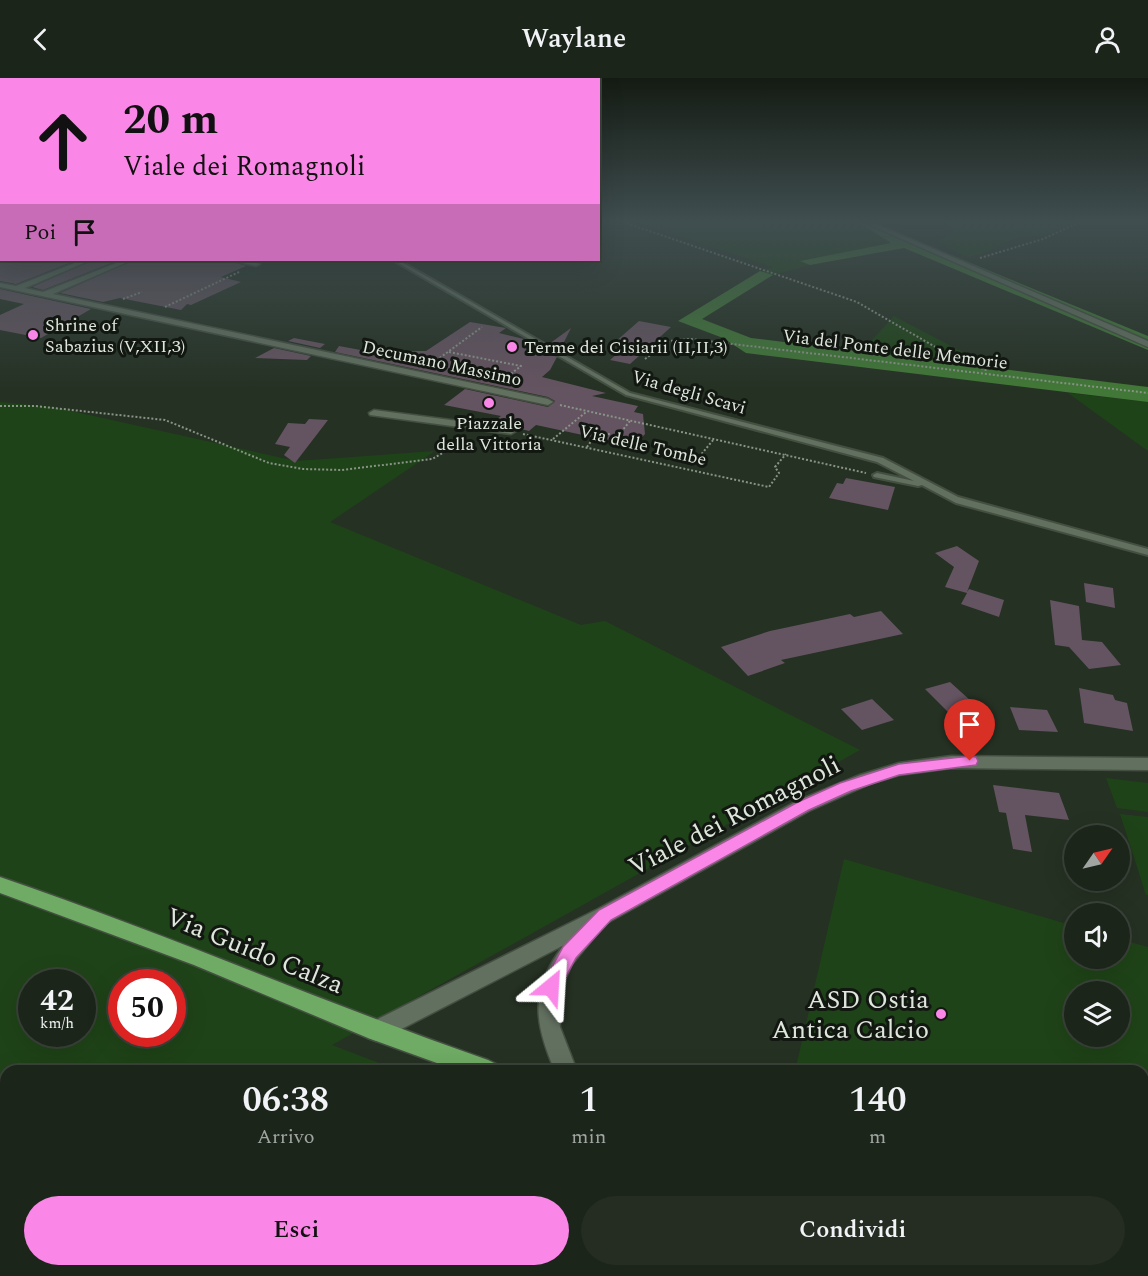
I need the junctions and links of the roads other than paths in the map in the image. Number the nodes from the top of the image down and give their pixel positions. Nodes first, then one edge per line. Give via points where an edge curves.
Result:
1 (43, 278) edge
2 (85, 278) edge
3 (426, 278) edge
4 (991, 278) edge
5 (0, 285) edge
6 (18, 288) junction
7 (45, 294) junction
8 (1148, 344) edge
9 (548, 402) road end
10 (374, 413) dead end
11 (510, 431) road end
12 (876, 475) road end
13 (959, 501) junction
14 (1148, 552) edge
15 (1148, 764) edge
16 (0, 885) edge
17 (605, 915) junction
18 (376, 1031) junction
19 (471, 1065) edge
20 (563, 1065) edge

1 - 6 street
2 - 7 street
3 - 13 lane, Via degli Scavi via 628,394 879,460
4 - 8 street
5 - 6 street, Decumano Massimo
6 - 7 street, Decumano Massimo
7 - 9 street, Decumano Massimo
10 - 11 street
12 - 13 lane, Via degli Scavi via 914,482
13 - 14 lane, Via degli Scavi
15 - 17 street, Viale dei Romagnoli via 970,761 890,771 811,802
16 - 18 main road, Via Guido Calza via 201,959
17 - 18 street, Viale dei Romagnoli
17 - 20 street via 569,952 546,1000 548,1028
18 - 19 main road, Via Guido Calza

